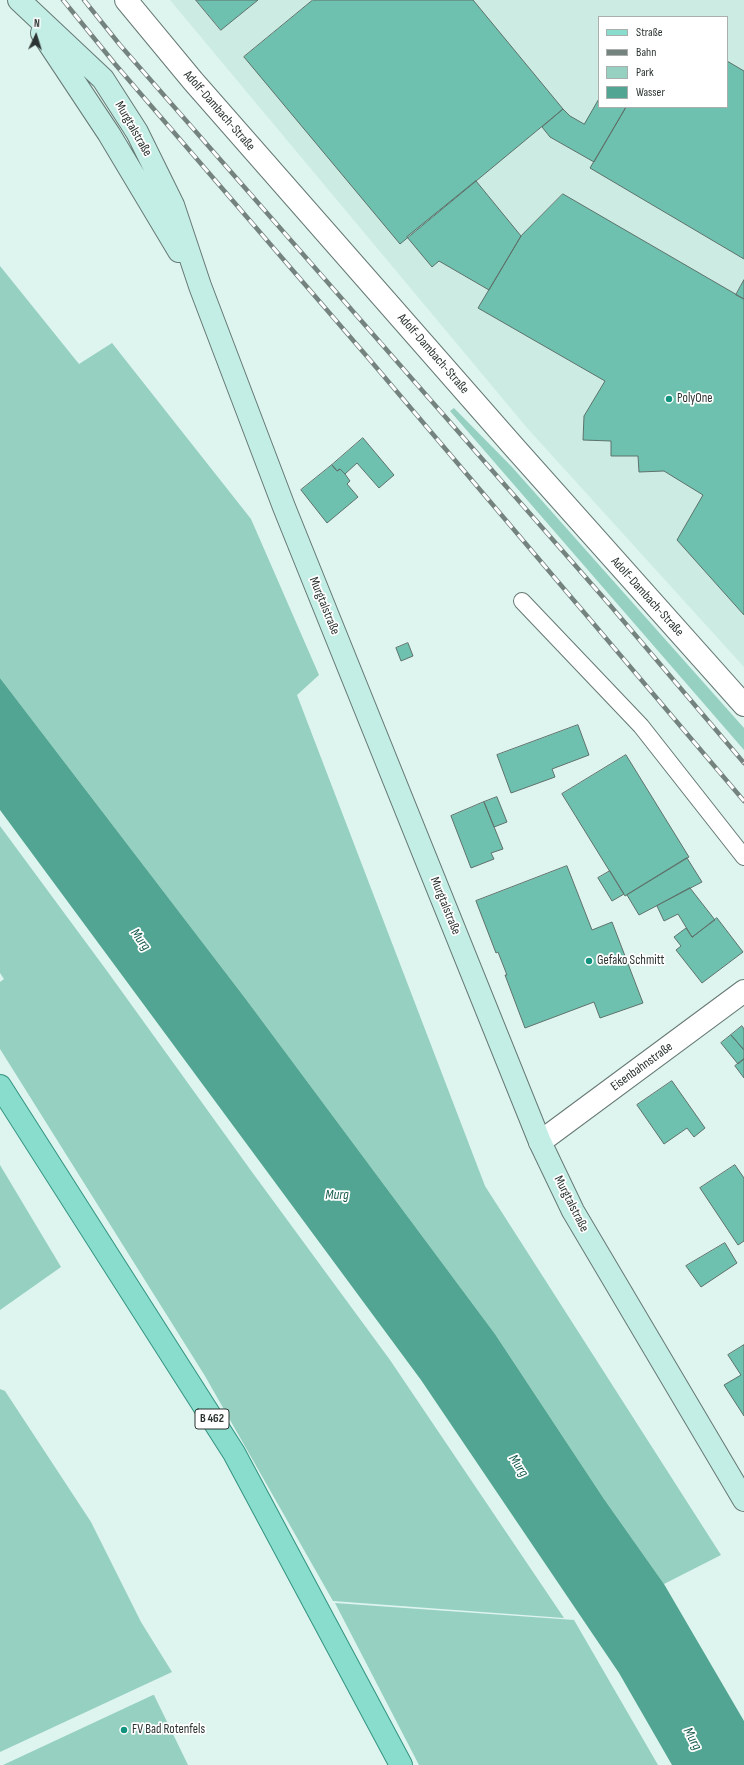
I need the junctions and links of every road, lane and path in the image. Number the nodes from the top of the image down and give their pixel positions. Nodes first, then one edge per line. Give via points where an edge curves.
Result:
1 (126, 0) edge
2 (20, 1) edge
3 (522, 601) dead end
4 (744, 705) edge
5 (744, 857) edge
6 (744, 991) edge
7 (0, 1086) edge
8 (540, 1142) junction
9 (744, 1500) edge
10 (401, 1765) edge

1 - 4 street, Adolf-Dambach-Straße via 198,87 514,448
2 - 8 street, Murgtalstraße via 103,79 137,132 173,205 200,286 287,514
3 - 5 lane via 641,726
6 - 8 street, Eisenbahnstraße
7 - 10 main road, B 462 via 234,1453
8 - 9 street, Murgtalstraße via 573,1211

